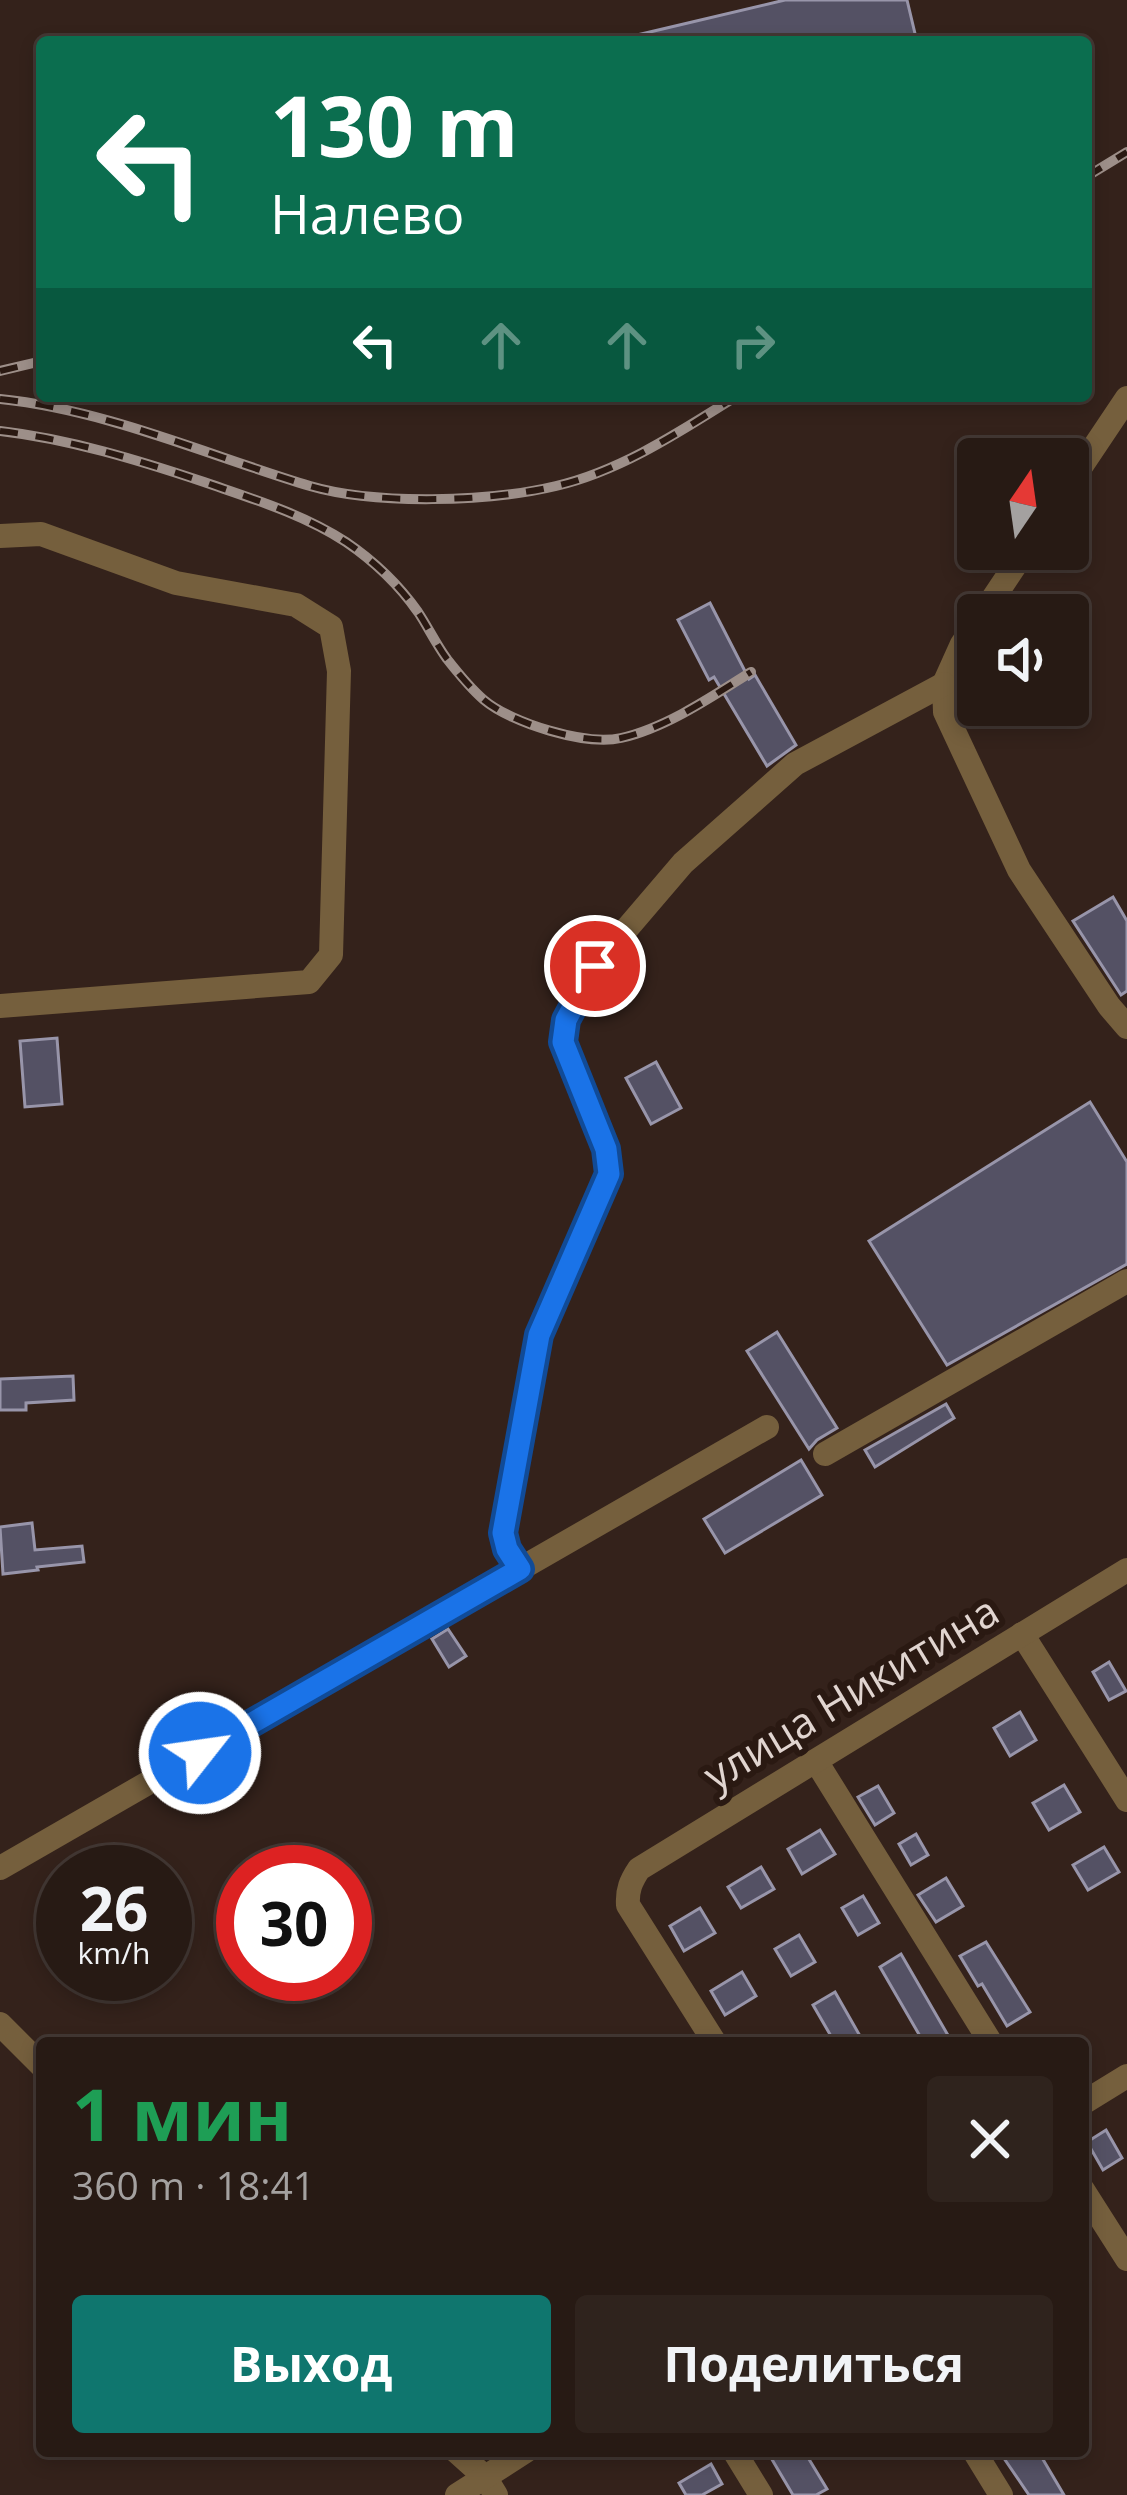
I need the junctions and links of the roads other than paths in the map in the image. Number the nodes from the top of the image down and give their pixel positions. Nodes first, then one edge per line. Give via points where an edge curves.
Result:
1 (1127, 398) edge
2 (1089, 455) edge
3 (0, 536) edge
4 (957, 655) edge
5 (944, 684) junction
6 (0, 1006) edge
7 (1127, 1027) edge
8 (1127, 1280) edge
9 (767, 1427) dead end
10 (825, 1454) dead end
11 (520, 1569) junction
12 (1127, 1570) edge
13 (1022, 1634) junction
14 (816, 1761) junction
15 (1127, 1800) edge
16 (0, 1868) edge
17 (0, 2024) edge
18 (711, 2037) edge
19 (987, 2037) edge
20 (36, 2060) edge
21 (1127, 2076) edge
22 (1089, 2099) edge
23 (1089, 2199) edge
24 (1127, 2259) edge
25 (462, 2457) edge
26 (520, 2457) edge
27 (738, 2457) edge
28 (978, 2457) edge
29 (490, 2486) edge
30 (457, 2495) edge
31 (761, 2495) edge
32 (1001, 2495) edge

1 - 2 street
3 - 6 street via 41,534 176,584 296,605 331,627 339,670 331,955 309,982
4 - 5 street
5 - 7 street via 945,712 1019,871
5 - 11 street via 795,764 747,806 683,863 595,966 566,1020 563,1042 609,1174 539,1335 503,1533
8 - 10 street
9 - 11 street
11 - 16 street
12 - 13 street, улица Никитина
13 - 14 street, улица Никитина
13 - 15 street
14 - 18 street, улица Никитина via 631,1881 632,1914
14 - 19 street
17 - 20 street
21 - 22 street
23 - 24 street
25 - 29 street
26 - 29 street
27 - 31 street
28 - 32 street
29 - 30 street

